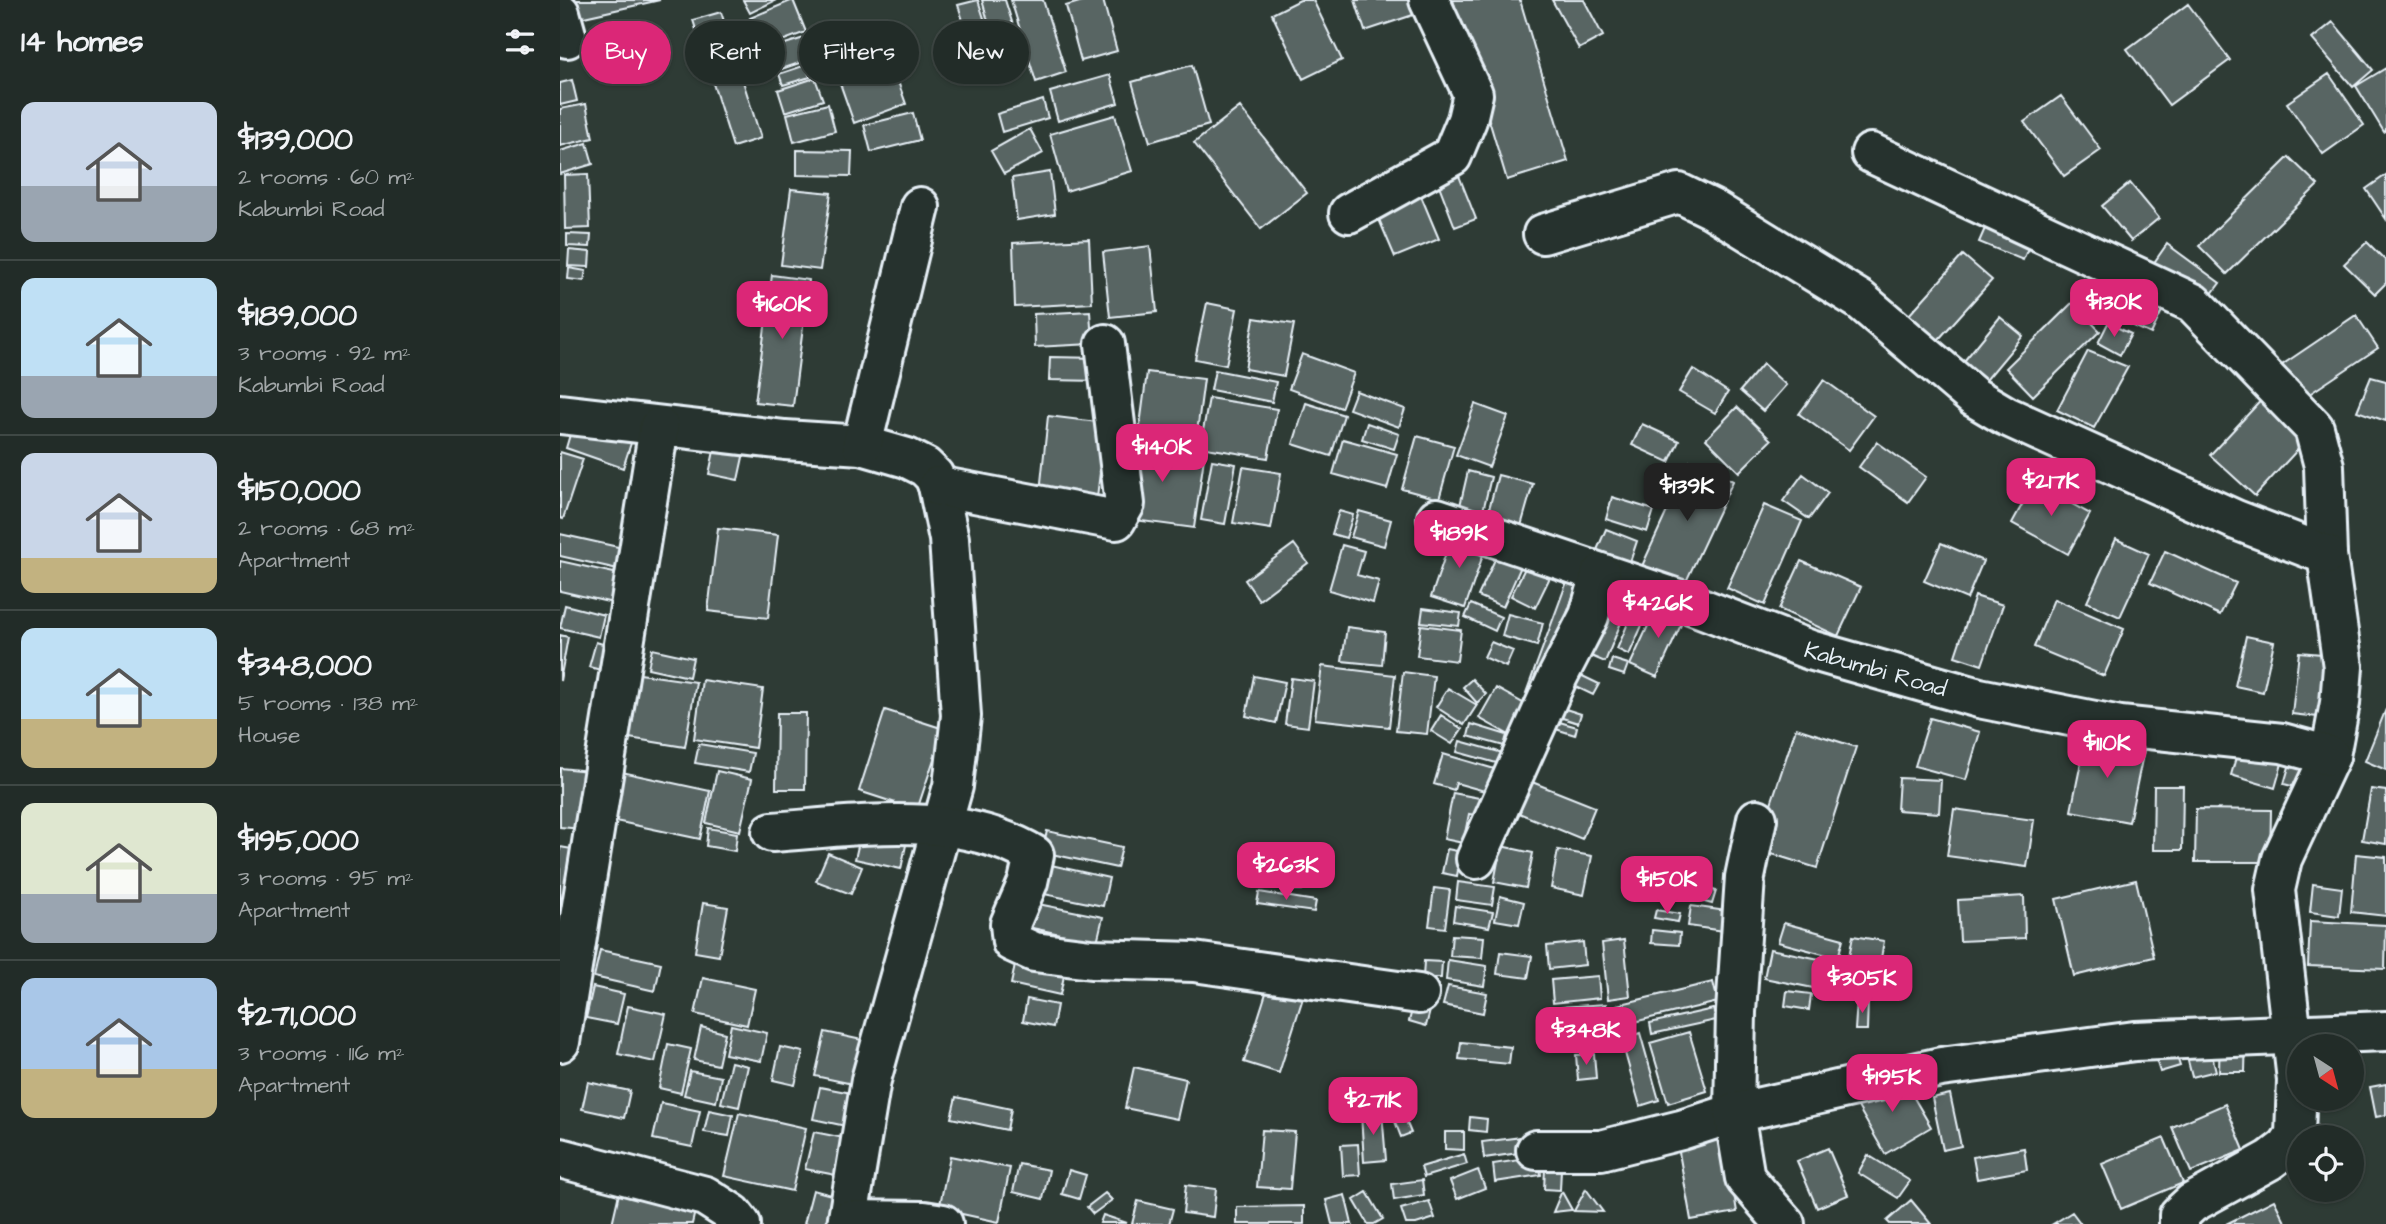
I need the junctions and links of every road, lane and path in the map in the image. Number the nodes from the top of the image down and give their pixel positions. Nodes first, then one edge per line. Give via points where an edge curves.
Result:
1 (1429, 0) edge
2 (1871, 153) dead end
3 (920, 208) dead end
4 (1349, 213) dead end
5 (1543, 234) dead end
6 (1105, 344) dead end
7 (560, 414) edge
8 (659, 427) junction
9 (862, 445) junction
10 (938, 486) junction
11 (1437, 519) dead end
12 (2327, 555) junction
13 (1601, 574) junction
14 (2330, 756) junction
15 (1757, 819) dead end
16 (941, 825) junction
17 (772, 832) dead end
18 (1476, 859) dead end
19 (567, 951) edge
20 (1419, 994) dead end
21 (2386, 1031) edge
22 (2290, 1034) edge
23 (2314, 1034) edge
24 (2287, 1035) edge
25 (560, 1042) edge
26 (2296, 1111) edge
27 (1734, 1113) junction
28 (1536, 1150) dead end
29 (560, 1158) edge
30 (848, 1222) edge
31 (741, 1224) edge
32 (943, 1224) edge
33 (1785, 1224) edge
34 (2179, 1224) edge

1 - 4 street via 1473,94 1467,120 1452,156
2 - 12 street via 2193,303 2314,428 2324,466
3 - 9 street
5 - 12 street via 1679,193 1860,300 1974,397 2006,416 2236,520
6 - 10 street via 1125,504 1116,520
7 - 8 street
8 - 9 street
8 - 19 street
9 - 10 street via 925,467
10 - 16 street via 948,540 961,716 953,786
11 - 13 street, Kabumbi Road
12 - 14 street via 2343,667
13 - 14 street, Kabumbi Road via 1810,650 1979,698 2120,726 2282,743
13 - 18 street via 1589,616
14 - 22 street via 2282,859 2275,890
15 - 27 street via 1745,877
16 - 17 street
16 - 20 street via 1012,842 1034,855 1028,883 1010,924 1012,943 1034,952 1194,962
16 - 30 street via 871,1080
19 - 25 street
21 - 23 street
24 - 27 street via 2134,1041 1941,1066
26 - 34 street via 2295,1135 2287,1147 2192,1203 2179,1215
27 - 28 street via 1601,1150
27 - 33 street via 1745,1178
29 - 31 street via 705,1196
30 - 32 street

